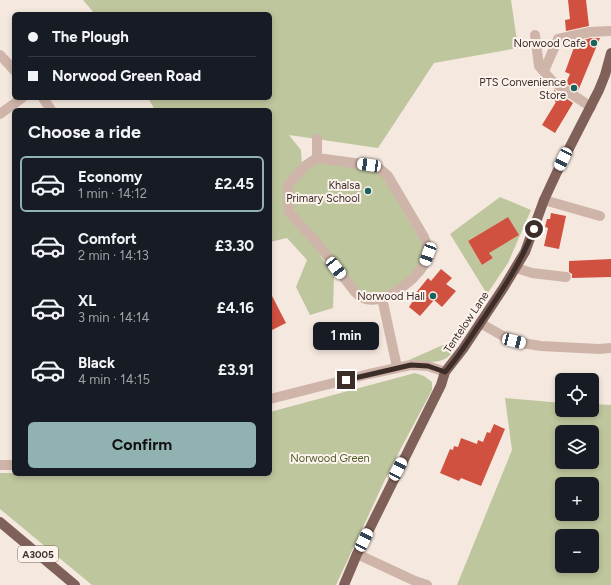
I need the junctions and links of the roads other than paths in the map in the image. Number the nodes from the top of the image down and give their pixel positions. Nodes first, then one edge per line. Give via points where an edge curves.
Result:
1 (611, 31) edge
2 (535, 35) dead end
3 (611, 54) edge
4 (0, 55) edge
5 (12, 68) edge
6 (544, 71) junction
7 (19, 100) edge
8 (591, 107) junction
9 (0, 114) edge
10 (317, 139) dead end
11 (317, 158) junction
12 (544, 200) junction
13 (600, 216) dead end
14 (516, 268) junction
15 (566, 277) dead end
16 (382, 298) junction
17 (480, 322) junction
18 (611, 348) edge
19 (397, 367) junction
20 (445, 372) junction
21 (272, 398) edge
22 (0, 465) edge
23 (12, 465) edge
24 (0, 522) edge
25 (357, 554) junction
26 (75, 585) edge
27 (344, 585) edge
28 (427, 585) edge

1 - 6 street via 590,32 558,39
2 - 6 street via 539,66
3 - 8 main road, Tentelow Lane
4 - 5 street
6 - 8 street via 552,81
7 - 9 street
8 - 12 main road, Tentelow Lane
10 - 11 street
11 - 16 street via 305,166 288,185 289,212 355,292 367,300
11 - 16 street via 369,165 380,169 388,176 424,237 428,254 424,264 406,285
12 - 13 street
12 - 14 main road, Tentelow Lane via 529,243
14 - 15 street via 532,273
14 - 17 main road, Tentelow Lane
16 - 19 street via 387,341
17 - 18 street via 508,339 522,343 592,349
17 - 20 main road, Tentelow Lane
19 - 20 street via 419,365
19 - 21 street
20 - 25 main road, Tentelow Lane via 441,385
22 - 23 street
24 - 26 main road, A3005
25 - 27 main road, Tentelow Lane
25 - 28 street

